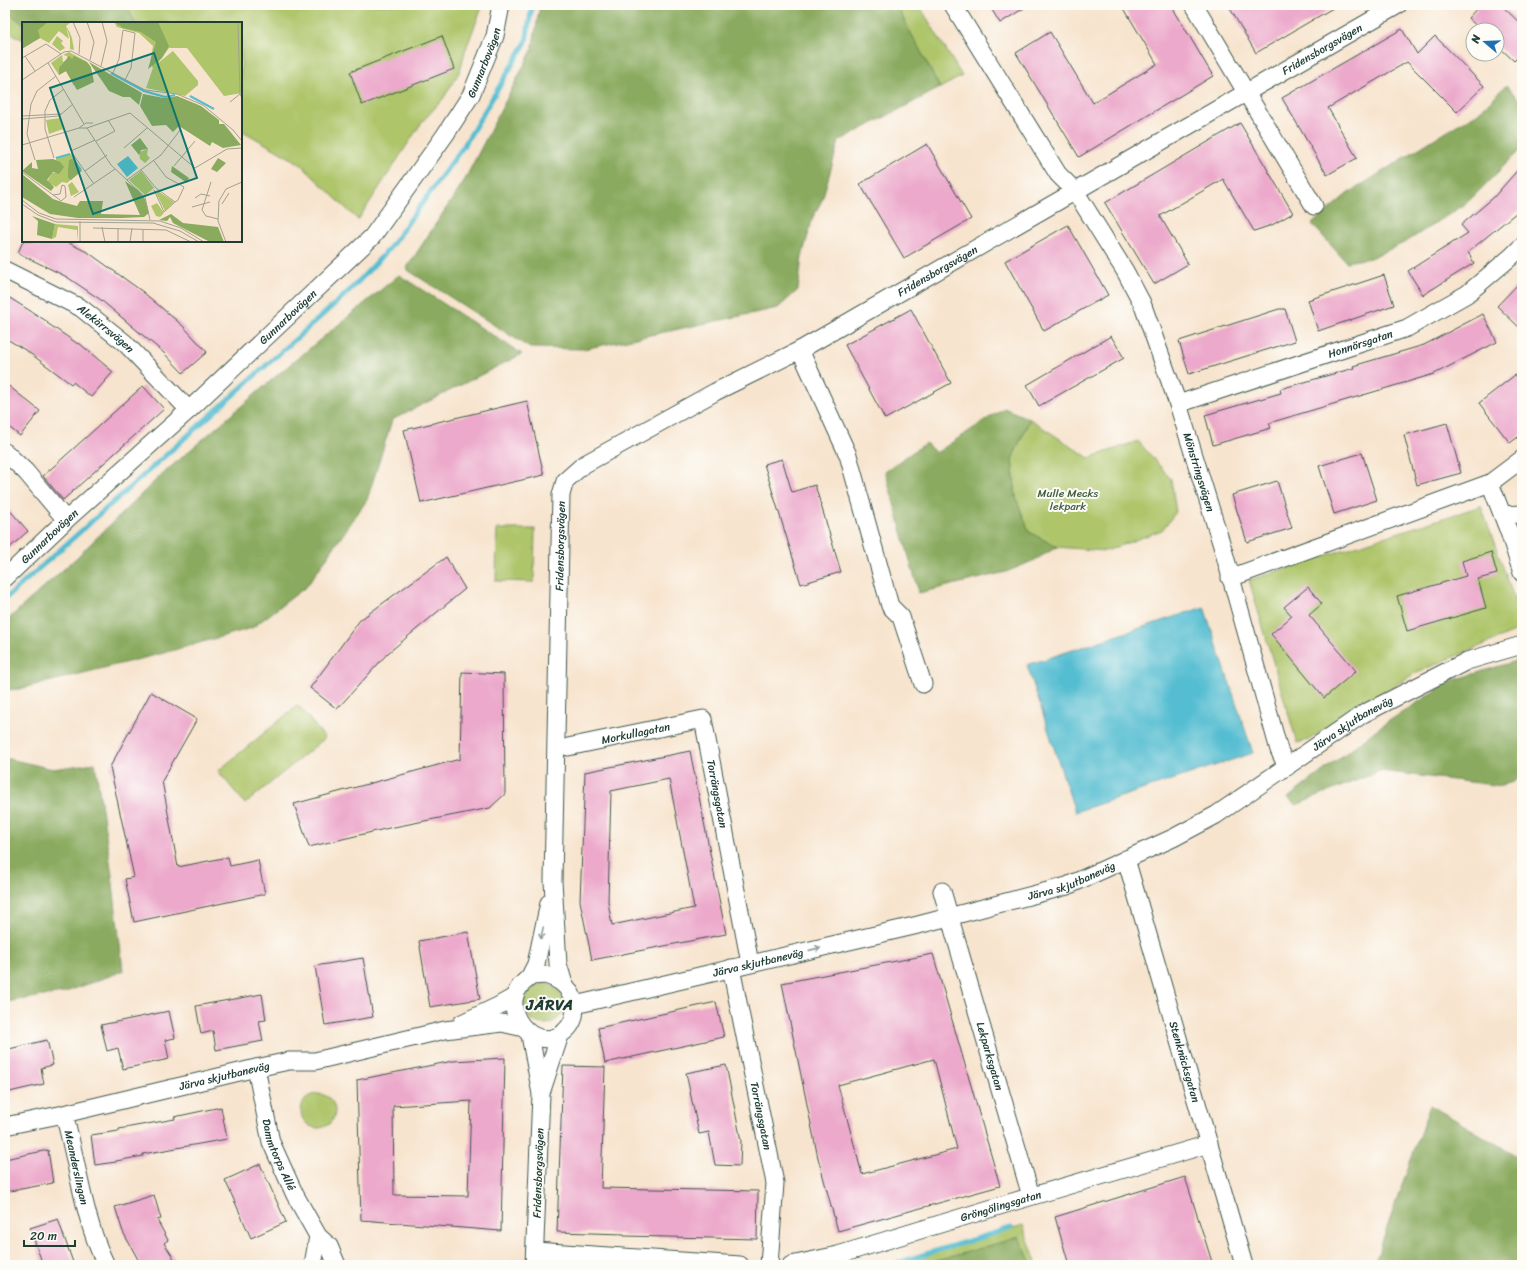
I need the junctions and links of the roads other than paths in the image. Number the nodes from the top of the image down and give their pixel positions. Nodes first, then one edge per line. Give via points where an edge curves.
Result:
1 (953, 5) edge
2 (1194, 5) edge
3 (1398, 5) edge
4 (501, 9) edge
5 (1245, 92) junction
6 (1075, 191) junction
7 (1314, 206) dead end
8 (1522, 246) edge
9 (5, 270) edge
10 (800, 350) junction
11 (1178, 404) junction
12 (189, 410) junction
13 (5, 452) edge
14 (1522, 459) edge
15 (1490, 482) junction
16 (1522, 514) edge
17 (1503, 515) junction
18 (66, 520) junction
19 (1522, 573) edge
20 (5, 578) edge
21 (1230, 578) junction
22 (1522, 645) edge
23 (924, 684) dead end
24 (703, 719) joint
25 (568, 747) dead end
26 (1287, 767) junction
27 (1126, 859) junction
28 (553, 881) junction
29 (942, 891) dead end
30 (949, 917) junction
31 (750, 963) junction
32 (731, 968) junction
33 (529, 978) junction
34 (564, 984) junction
35 (514, 997) junction
36 (575, 1005) junction
37 (445, 1030) junction
38 (527, 1032) junction
39 (560, 1035) junction
40 (256, 1068) junction
41 (541, 1094) junction
42 (64, 1114) junction
43 (5, 1126) edge
44 (1209, 1144) junction
45 (1032, 1196) junction
46 (318, 1236) junction
47 (534, 1258) edge
48 (106, 1265) edge
49 (313, 1265) edge
50 (337, 1265) edge
51 (740, 1265) edge
52 (769, 1265) edge
53 (791, 1265) edge
54 (1244, 1265) edge

1 - 6 street via 1058,174
2 - 5 street
3 - 5 street, Fridensborgsvägen
4 - 12 street, Gunnarbovägen via 495,36 471,95 372,236
5 - 6 street, Fridensborgsvägen
5 - 7 street
6 - 10 street, Fridensborgsvägen
6 - 11 street, Mönstringsvägen via 1142,303
8 - 11 street, Honnörsgatan via 1467,294 1407,328
9 - 12 street, Alekärrsvägen via 81,308 125,343
10 - 23 street via 848,455 890,606 901,617
10 - 28 street, Fridensborgsvägen via 715,392 583,465 565,481 561,495
11 - 21 street, Mönstringsvägen
12 - 18 street, Gunnarbovägen
13 - 18 street via 26,472
14 - 15 street
15 - 17 street
15 - 21 street
16 - 17 street
17 - 19 street
18 - 20 street, Gunnarbovägen
21 - 26 street, Mönstringsvägen via 1279,750
22 - 26 street, Järva skjutbaneväg via 1467,661 1363,714
24 - 25 street, Morkullagatan
24 - 31 street, Torrängsgatan
26 - 27 street, Järva skjutbaneväg via 1216,815
27 - 30 street, Järva skjutbaneväg via 1067,886
27 - 44 street, Stenknäcksgatan
28 -> 33 street, Fridensborgsvägen via 536,964
28 - 34 street, Fridensborgsvägen via 558,964
29 - 30 street, Lekparksgatan
31 -> 30 street, Järva skjutbaneväg
30 - 45 street, Lekparksgatan
31 - 32 street, Järva skjutbaneväg
32 - 36 street, Järva skjutbaneväg
32 - 52 street, Torrängsgatan via 775,1184
33 - 34 street via 545,975
33 - 35 street via 518,988
34 - 36 street
35 - 37 street, Järva skjutbaneväg
35 - 38 street via 516,1014
36 - 39 street via 572,1022
37 - 38 street, Järva skjutbaneväg via 502,1023
37 - 40 street, Järva skjutbaneväg via 315,1061 289,1062
38 - 39 street via 543,1039
38 - 41 street, Fridensborgsvägen
39 - 41 street, Fridensborgsvägen
40 - 42 street, Järva skjutbaneväg
40 - 46 street, Dammtorps Allé via 271,1142 295,1195
41 - 47 street, Fridensborgsvägen
42 - 43 street, Järva skjutbaneväg
42 - 48 street, Meanderslingan via 94,1237
44 - 45 street, Gröngölingsgatan
44 - 54 street, Stenknäcksgatan
45 - 53 street, Gröngölingsgatan via 838,1255
46 - 49 street
46 - 50 street, Dammtorps Allé via 329,1246
47 - 51 street, Fridensborgsvägen

